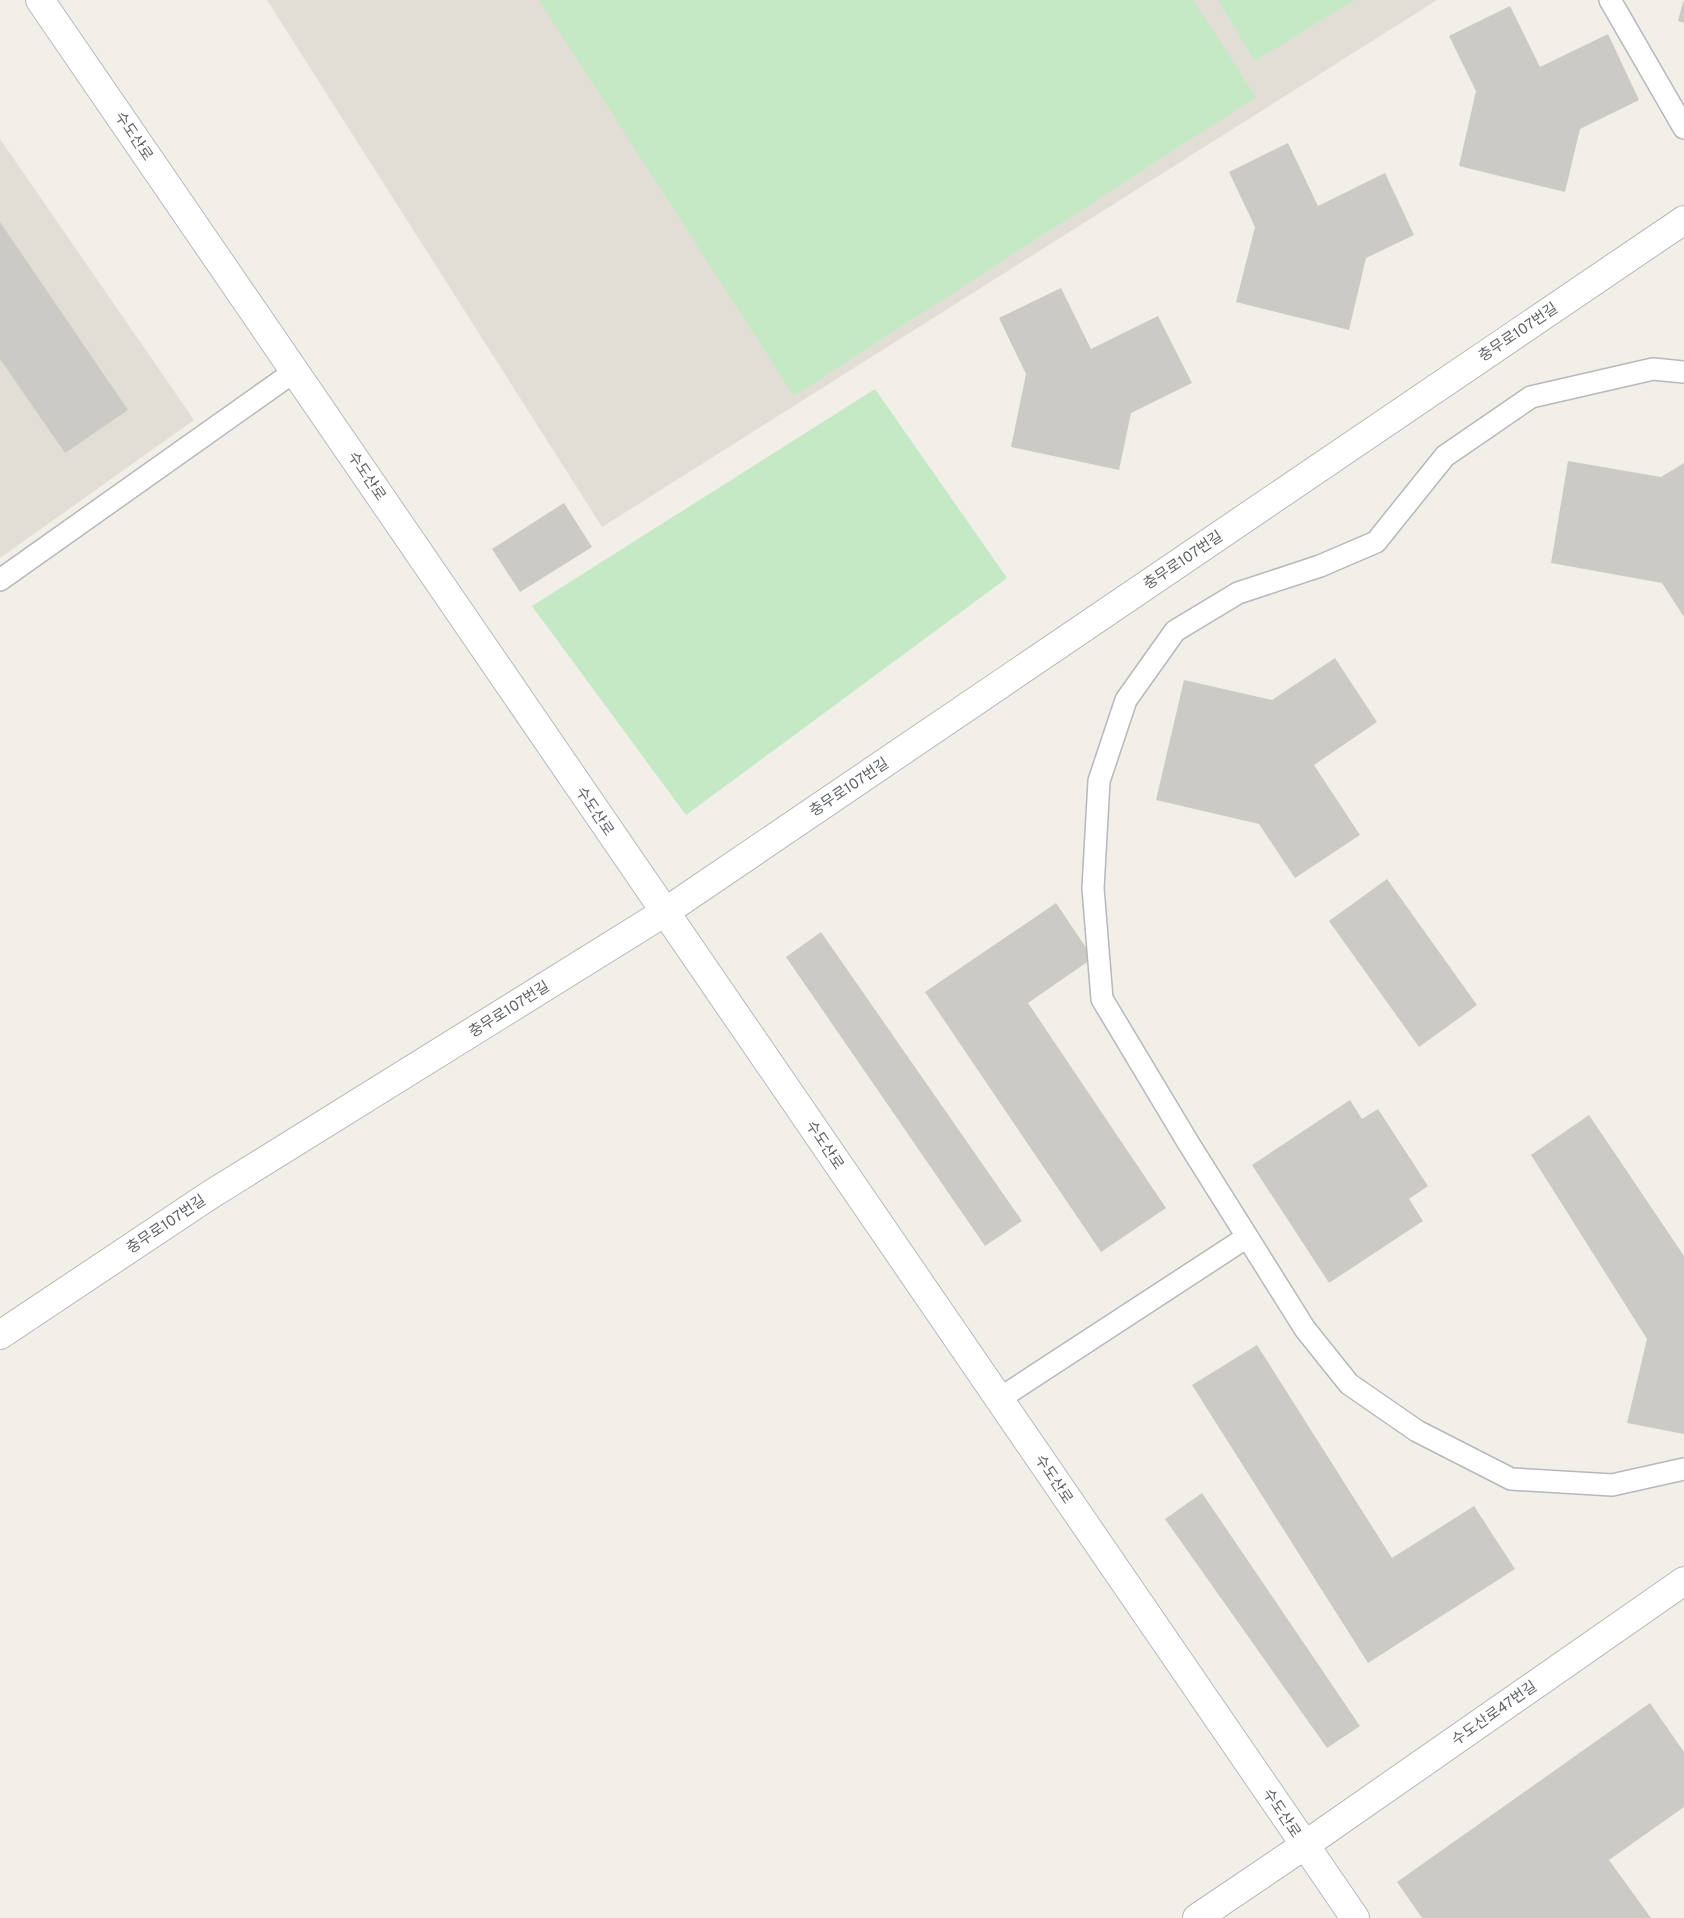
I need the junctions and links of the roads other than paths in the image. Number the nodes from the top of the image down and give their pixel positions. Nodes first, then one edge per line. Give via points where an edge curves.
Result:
1 (40, 0) edge
2 (1610, 0) edge
3 (1684, 128) edge
4 (1684, 220) edge
5 (294, 371) junction
6 (1684, 372) edge
7 (0, 580) edge
8 (665, 912) junction
9 (1248, 1238) junction
10 (0, 1335) edge
11 (999, 1399) junction
12 (1684, 1469) edge
13 (1684, 1581) edge
14 (1305, 1845) junction
15 (1197, 1918) edge
16 (1355, 1918) edge

1 - 5 street, 수도산로
2 - 3 lane
4 - 8 street, 충무로107번길
5 - 7 lane
5 - 8 street, 수도산로
6 - 9 lane via 1653,369 1531,397 1445,456 1376,542 1320,566 1238,593 1175,631 1126,700 1099,781 1093,888 1102,999
8 - 10 street, 충무로107번길 via 210,1195
8 - 11 street, 수도산로
9 - 11 lane
9 - 12 lane via 1305,1329 1349,1384 1417,1431 1511,1479 1612,1485
11 - 14 street, 수도산로
13 - 14 street, 수도산로47번길
14 - 15 street, 수도산로47번길
14 - 16 street, 수도산로

